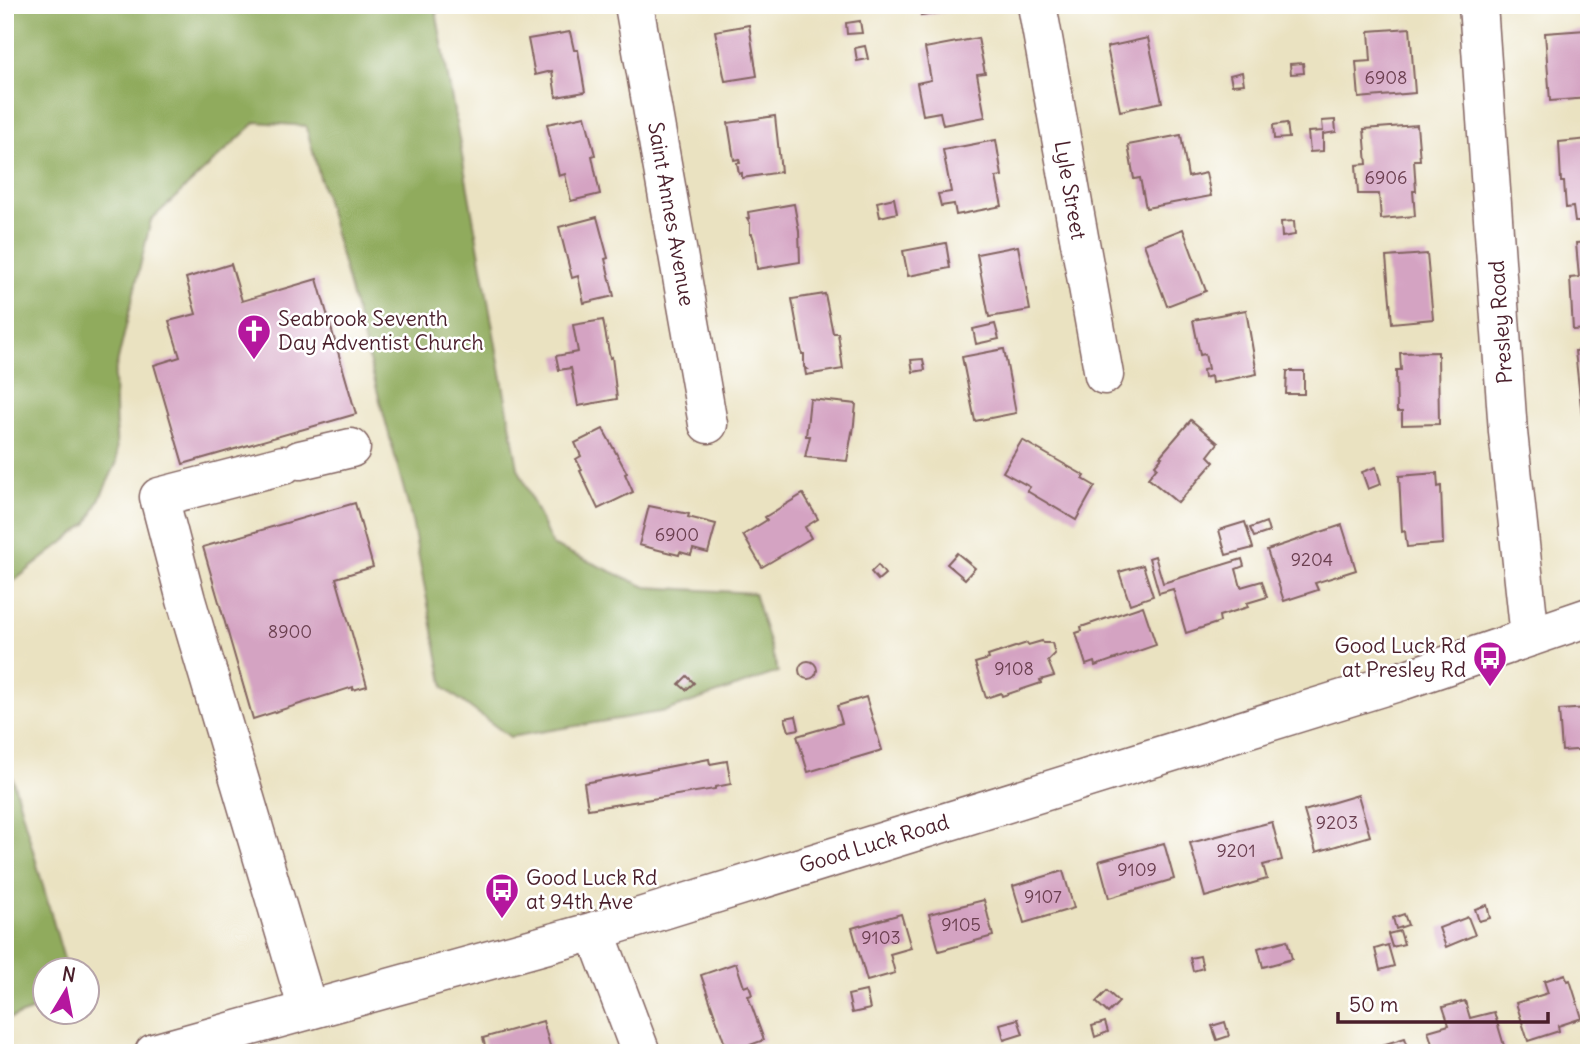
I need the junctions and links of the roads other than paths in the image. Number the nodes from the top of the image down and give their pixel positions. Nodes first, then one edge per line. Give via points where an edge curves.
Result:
1 (634, 5) edge
2 (1037, 5) edge
3 (1478, 5) edge
4 (1104, 374) dead end
5 (708, 424) dead end
6 (351, 448) dead end
7 (1589, 617) edge
8 (1530, 637) junction
9 (595, 931) junction
10 (308, 1010) junction
11 (154, 1053) edge
12 (641, 1053) edge

1 - 5 street, Saint Annes Avenue
2 - 4 street, Lyle Street
3 - 8 street, Presley Road via 1508,432
6 - 10 street via 159,497
7 - 8 street, Good Luck Road
8 - 9 street, Good Luck Road
9 - 10 street, Good Luck Road
9 - 12 street
10 - 11 street, Good Luck Road

